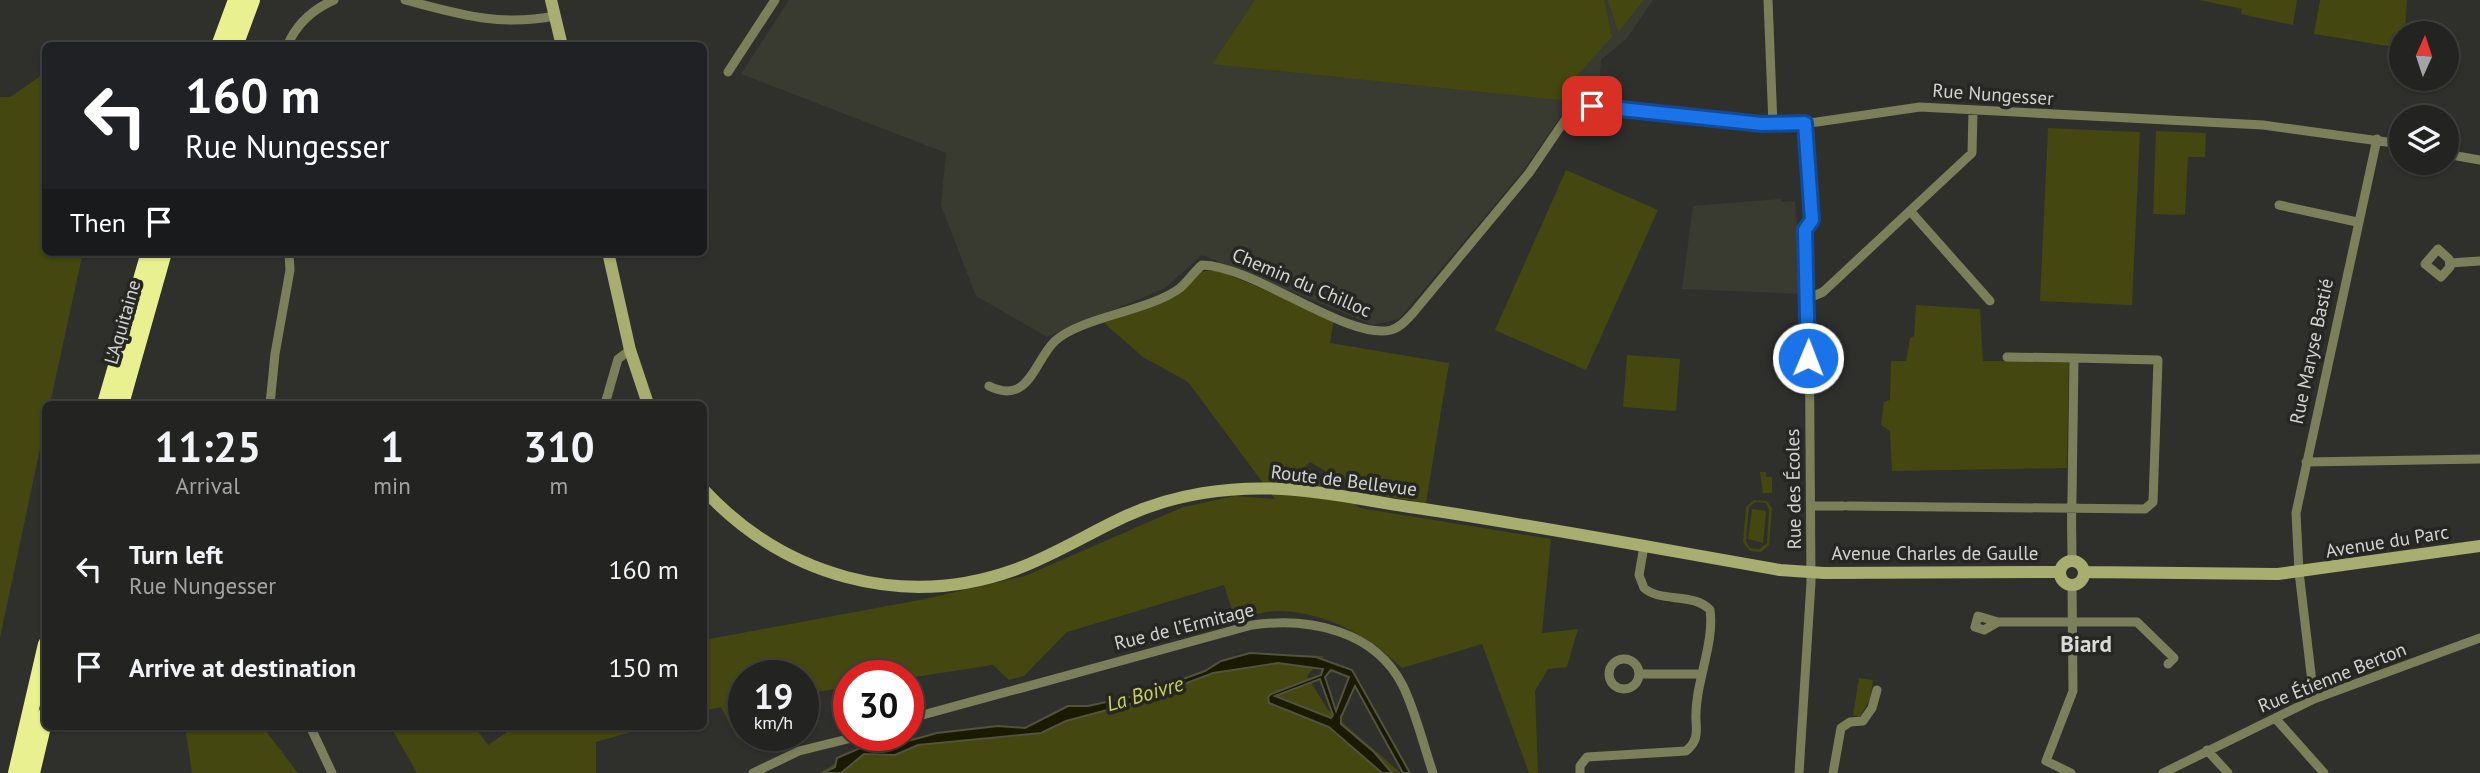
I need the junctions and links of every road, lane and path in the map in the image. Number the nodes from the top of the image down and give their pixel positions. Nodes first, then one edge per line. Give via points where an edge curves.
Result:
1 (236, 0) edge
2 (252, 0) edge
3 (334, 0) edge
4 (405, 0) edge
5 (551, 0) edge
6 (775, 0) edge
7 (1768, 0) edge
8 (555, 16) junction
9 (220, 42) edge
10 (236, 42) edge
11 (289, 42) edge
12 (561, 42) edge
13 (728, 72) dead end
14 (1584, 106) joint
15 (1973, 111) junction
16 (1805, 123) junction
17 (1773, 125) junction
18 (2377, 139) junction
19 (2389, 142) edge
20 (2459, 156) edge
21 (2480, 160) edge
22 (2279, 205) dead end
23 (1911, 212) junction
24 (2357, 222) junction
25 (148, 256) edge
26 (163, 256) edge
27 (289, 256) edge
28 (609, 256) edge
29 (2480, 261) edge
30 (2450, 263) dead end
31 (1809, 298) junction
32 (1990, 301) dead end
33 (630, 350) junction
34 (2007, 357) dead end
35 (2074, 358) junction
36 (989, 386) dead end
37 (106, 401) edge
38 (122, 401) edge
39 (270, 401) edge
40 (607, 401) edge
41 (647, 401) edge
42 (2480, 459) edge
43 (2306, 462) junction
44 (707, 494) edge
45 (1811, 506) junction
46 (2072, 508) junction
47 (1644, 546) junction
48 (2480, 546) edge
49 (2072, 560) junction
50 (1811, 572) junction
51 (2059, 572) junction
52 (2084, 572) junction
53 (2299, 572) junction
54 (2072, 585) junction
55 (2072, 621) junction
56 (1998, 622) dead end
57 (2480, 638) edge
58 (42, 661) edge
59 (2168, 664) dead end
60 (1639, 674) dead end
61 (1701, 674) junction
62 (1877, 690) dead end
63 (2314, 699) junction
64 (924, 715) edge
65 (2275, 718) junction
66 (42, 730) edge
67 (312, 730) edge
68 (833, 743) edge
69 (2207, 750) junction
70 (16, 773) edge
71 (32, 773) edge
72 (332, 773) edge
73 (753, 773) edge
74 (1433, 773) edge
75 (1580, 773) edge
76 (1799, 773) edge
77 (1833, 773) edge
78 (2071, 773) edge
79 (2163, 773) edge
80 (2228, 773) edge
81 (2325, 773) edge

1 - 9 highway
2 - 10 highway
3 - 11 street via 300,24
4 - 8 street via 481,20 514,22
5 - 8 street
6 - 13 street
7 - 17 street
8 - 12 street
14 - 17 street, Rue Nungesser
14 - 36 street, Chemin du Chilloc via 1567,117 1529,173 1395,329 1372,331 1237,273 1202,265 1180,288 1055,341 1018,389 1000,391
15 - 16 street, Rue Nungesser via 1920,107
15 - 18 street, Rue Nungesser via 2263,125
15 - 23 street via 1972,153
16 - 17 street, Rue Nungesser
16 - 31 street, Rue des Écoles via 1812,220 1805,230
18 - 19 street, Rue Nungesser
18 - 24 street, Rue Maryse Bastié
20 - 21 street
22 - 24 street
23 - 31 street via 1823,292
23 - 32 street
24 - 43 street, Rue Maryse Bastié
25 - 37 highway, L'Aquitaine
26 - 38 highway, L'Aquitaine
27 - 39 street
28 - 33 street
29 - 30 street
31 - 45 street, Rue des Écoles
33 - 40 street via 618,359
33 - 41 street
34 - 35 street
35 - 46 street
35 - 46 street via 2158,360 2152,502 2145,509
42 - 43 street
43 - 53 street, Rue Maryse Bastié via 2296,513
44 - 47 street, Route de Bellevue via 770,547 846,579 887,586 970,583 1015,570 1128,514 1164,502 1242,489 1320,493
45 - 46 street
45 - 50 street, Rue des Écoles
46 - 49 street
47 - 50 street, Route de Bellevue
47 - 61 street via 1639,575 1644,588 1703,603 1710,610
48 - 53 street, Avenue du Parc
49 - 51 street
49 - 52 street
50 - 51 street, Avenue Charles de Gaulle
50 - 76 street, Rue des Écoles
51 - 54 street via 2064,583
52 - 53 street
52 - 54 street via 2080,583
53 - 63 street, Rue Maryse Bastié
54 - 55 street
55 - 56 street
55 - 59 street via 2137,622 2174,657
55 - 78 street via 2073,691 2046,761
57 - 63 street, Rue Étienne Berton
58 - 70 highway
60 - 61 street
61 - 75 street via 1693,746 1686,751 1587,757
62 - 77 street via 1863,721 1841,728
63 - 65 street, Rue Étienne Berton
64 - 74 street, Rue de l’Ermitage via 1252,625 1303,623 1347,634 1384,658 1402,685
65 - 69 street, Rue Étienne Berton
65 - 81 street
66 - 71 highway
67 - 72 street
68 - 73 street via 799,751
69 - 79 street, Rue Étienne Berton
69 - 80 street

